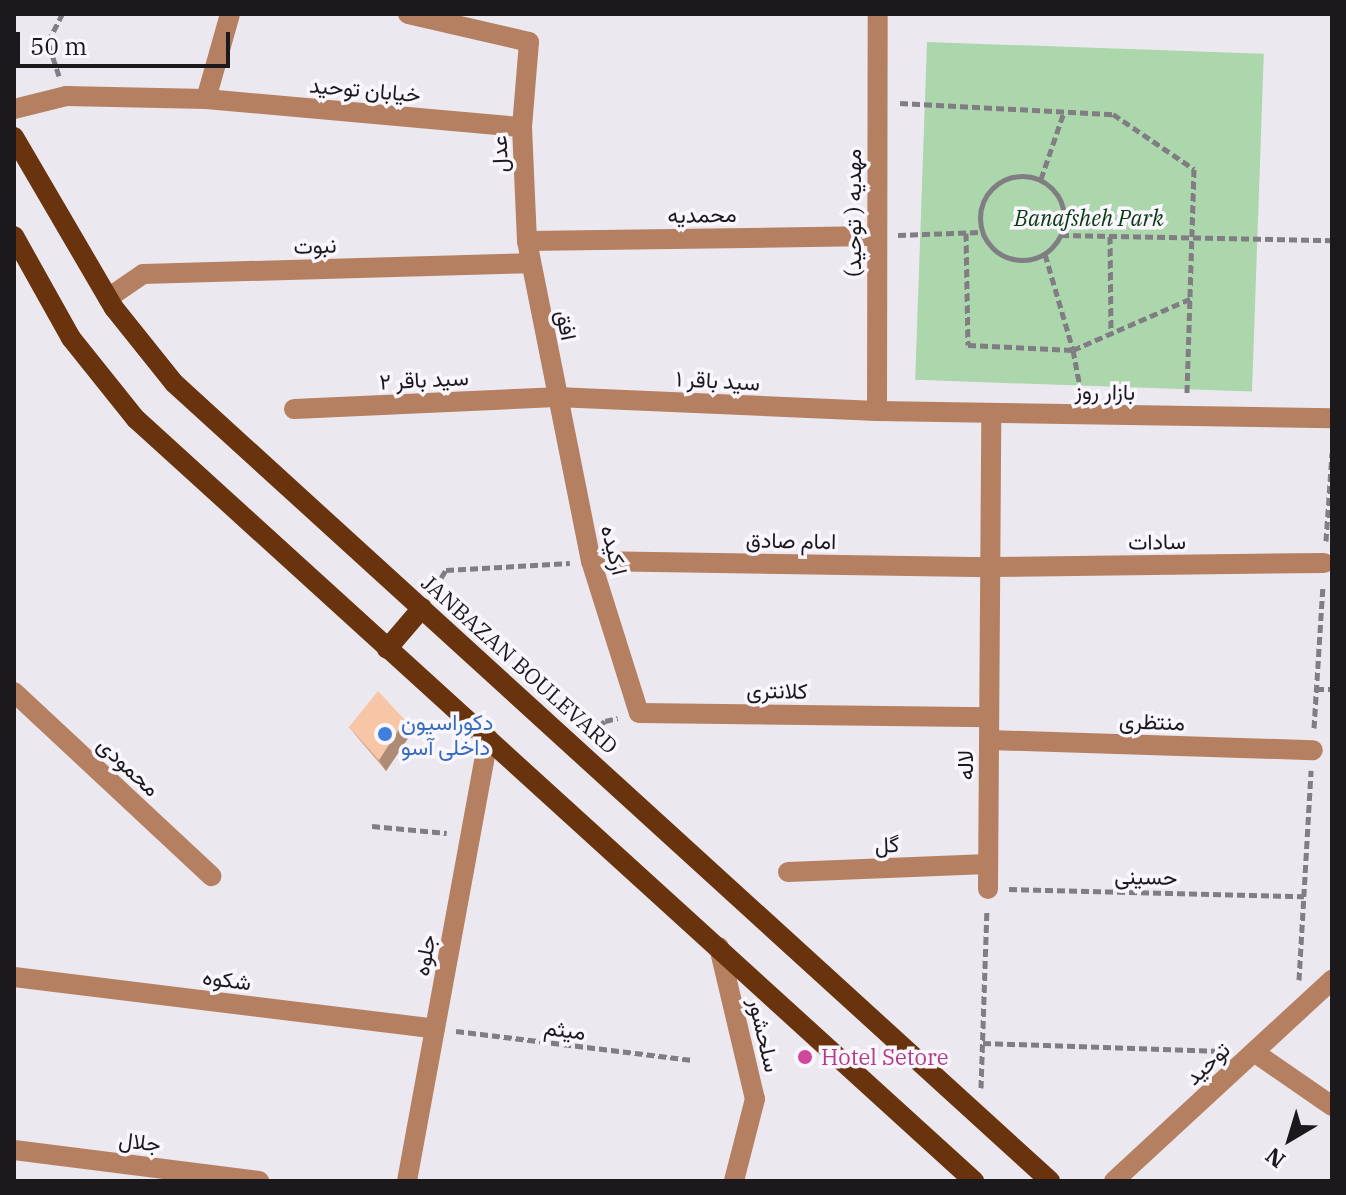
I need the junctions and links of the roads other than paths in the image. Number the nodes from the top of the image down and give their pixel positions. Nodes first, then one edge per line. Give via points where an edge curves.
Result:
1 (230, 14) edge
2 (408, 14) edge
3 (878, 14) edge
4 (206, 99) junction
5 (14, 109) edge
6 (522, 127) junction
7 (14, 137) edge
8 (14, 236) edge
9 (877, 236) junction
10 (527, 241) junction
11 (531, 263) junction
12 (108, 298) junction
13 (556, 397) junction
14 (294, 409) dead end
15 (877, 411) junction
16 (991, 413) junction
17 (1332, 418) edge
18 (591, 561) junction
19 (1324, 563) road end
20 (990, 567) junction
21 (422, 608) junction
22 (387, 649) junction
23 (14, 692) edge
24 (639, 713) joint
25 (989, 717) junction
26 (488, 738) junction
27 (989, 740) junction
28 (1313, 750) road end
29 (988, 864) junction
30 (788, 872) dead end
31 (211, 876) dead end
32 (988, 889) road end
33 (719, 947) junction
34 (14, 977) edge
35 (1332, 980) edge
36 (435, 1029) junction
37 (1254, 1052) junction
38 (1332, 1106) edge
39 (14, 1150) edge
40 (259, 1181) edge
41 (407, 1181) edge
42 (734, 1181) edge
43 (974, 1181) edge
44 (1050, 1181) edge
45 (1114, 1181) edge

1 - 4 street
2 - 6 street, عدل via 529,42
3 - 9 street, مهدیه ( توحید)
4 - 5 street, خیابان توحید via 66,96
4 - 6 street, خیابان توحید
6 - 10 street, عدل
7 - 12 main road, JANBAZAN BOULEVARD
8 - 22 main road via 71,338 136,419
9 - 10 street, محمدیه
9 - 15 street, مهدیه ( توحید)
10 - 11 street, عدل
11 - 12 street, نبوت via 143,274
11 - 13 street, افق
12 - 21 main road, JANBAZAN BOULEVARD via 174,383
13 - 14 street, سید باقر ۲
13 - 15 street, سید باقر ۱
13 - 18 street, ارکیده
15 - 16 street, بازار روز
16 - 17 street, بازار روز
16 - 20 street, لاله
18 - 20 street, امام صادق
18 - 24 street, ارکیده
19 - 20 street, سادات
20 - 25 street, لاله
21 - 22 main road
21 - 44 main road, JANBAZAN BOULEVARD
22 - 26 main road
23 - 31 street, محمودی
24 - 25 street, کلانتری
25 - 27 street, لاله
26 - 33 main road
26 - 36 street, جلوه
27 - 28 street, منتظری
27 - 29 street, لاله
29 - 30 street, گل
29 - 32 street, لاله
33 - 42 street, سلحشور via 755,1099
33 - 43 main road
34 - 36 street, شکوه
35 - 37 street, توحید
36 - 41 street, جلوه
37 - 38 street
37 - 45 street, توحید
39 - 40 street, جلال

